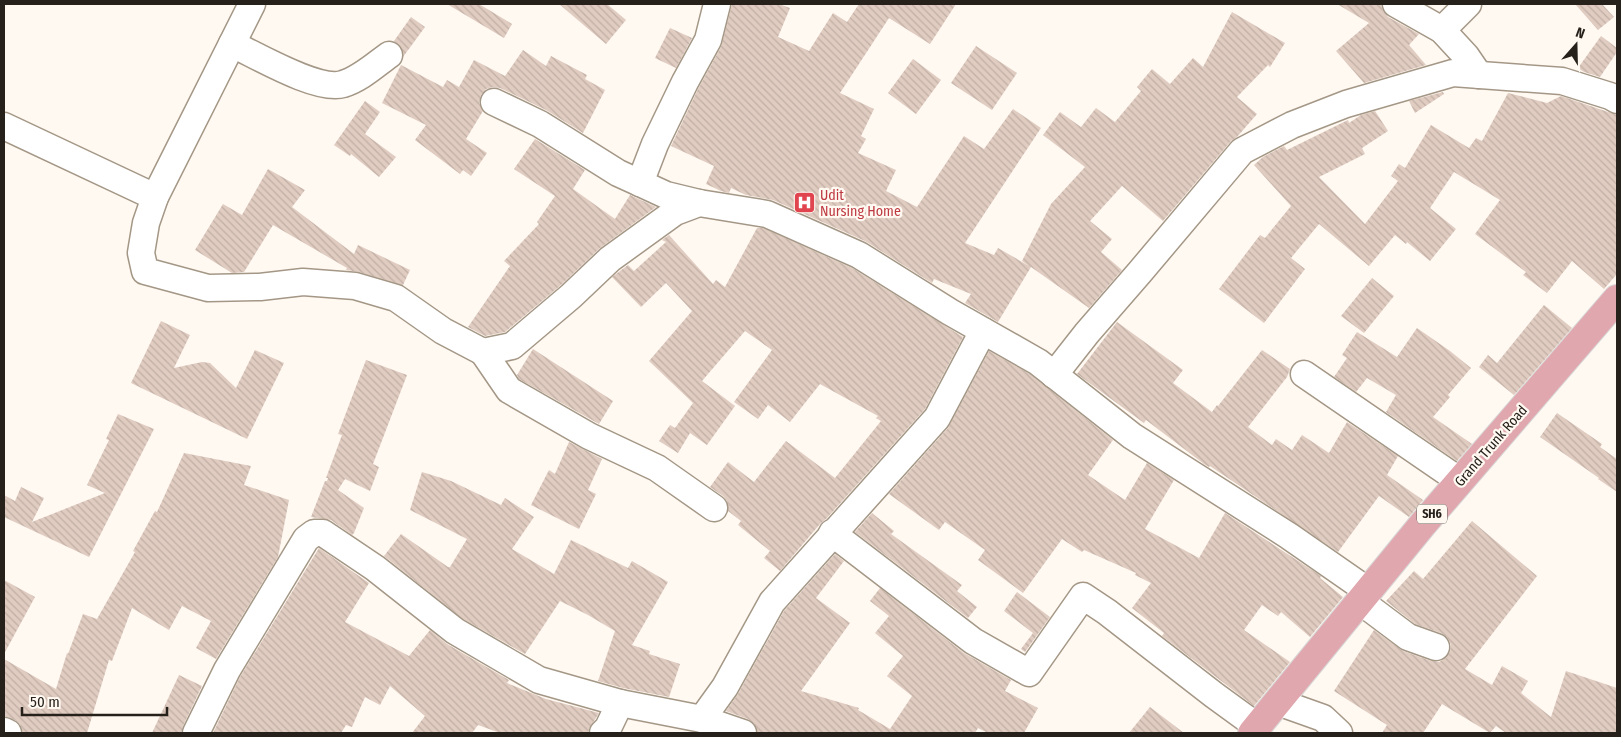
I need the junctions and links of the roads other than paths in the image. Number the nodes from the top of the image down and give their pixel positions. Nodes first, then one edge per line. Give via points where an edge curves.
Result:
1 (252, 4) edge
2 (717, 4) edge
3 (1396, 4) edge
4 (1468, 4) edge
5 (1442, 30) junction
6 (232, 44) junction
7 (389, 55) dead end
8 (1479, 75) junction
9 (1617, 100) edge
10 (494, 102) dead end
11 (4, 126) edge
12 (640, 184) junction
13 (155, 197) junction
14 (699, 203) junction
15 (1617, 299) edge
16 (983, 331) junction
17 (483, 352) junction
18 (1054, 374) junction
19 (1304, 374) dead end
20 (1460, 481) junction
21 (714, 508) dead end
22 (832, 534) junction
23 (1364, 596) junction
24 (1436, 647) dead end
25 (1278, 702) junction
26 (620, 703) junction
27 (702, 719) junction
28 (1255, 730) edge
29 (4, 731) edge
30 (8, 733) edge
31 (196, 733) edge
32 (603, 733) edge
33 (743, 733) edge
34 (1339, 733) edge

1 - 6 street
2 - 12 street via 708,40 655,144
3 - 5 street
4 - 5 street
5 - 8 street
6 - 7 street via 317,83 342,85
6 - 13 street
8 - 9 street via 1562,81
8 - 18 street via 1453,73 1346,104 1292,125 1242,151
10 - 12 street via 540,124
11 - 13 street
12 - 14 street via 666,195
13 - 17 street via 141,253 146,272 208,288 303,282 356,286 396,298
14 - 16 street via 767,214 859,255
14 - 17 street via 675,212 610,259 512,346
15 - 20 main road, Grand Trunk Road / SH6
16 - 18 street
16 - 22 street via 937,418
17 - 21 street via 509,390 589,436 657,468
18 - 23 street via 1132,436 1281,531
19 - 20 street
20 - 23 main road, Grand Trunk Road / SH6
22 - 27 street via 772,602 725,687
22 - 28 street via 974,641 1029,673 1083,596
23 - 24 street via 1408,637
23 - 25 main road, Grand Trunk Road / SH6
25 - 28 main road, Grand Trunk Road / SH6
25 - 34 street via 1323,718
26 - 27 street
26 - 31 street via 539,680 455,631 375,568 323,533 314,533 306,539 227,670
26 - 32 street
27 - 33 street
29 - 30 street

